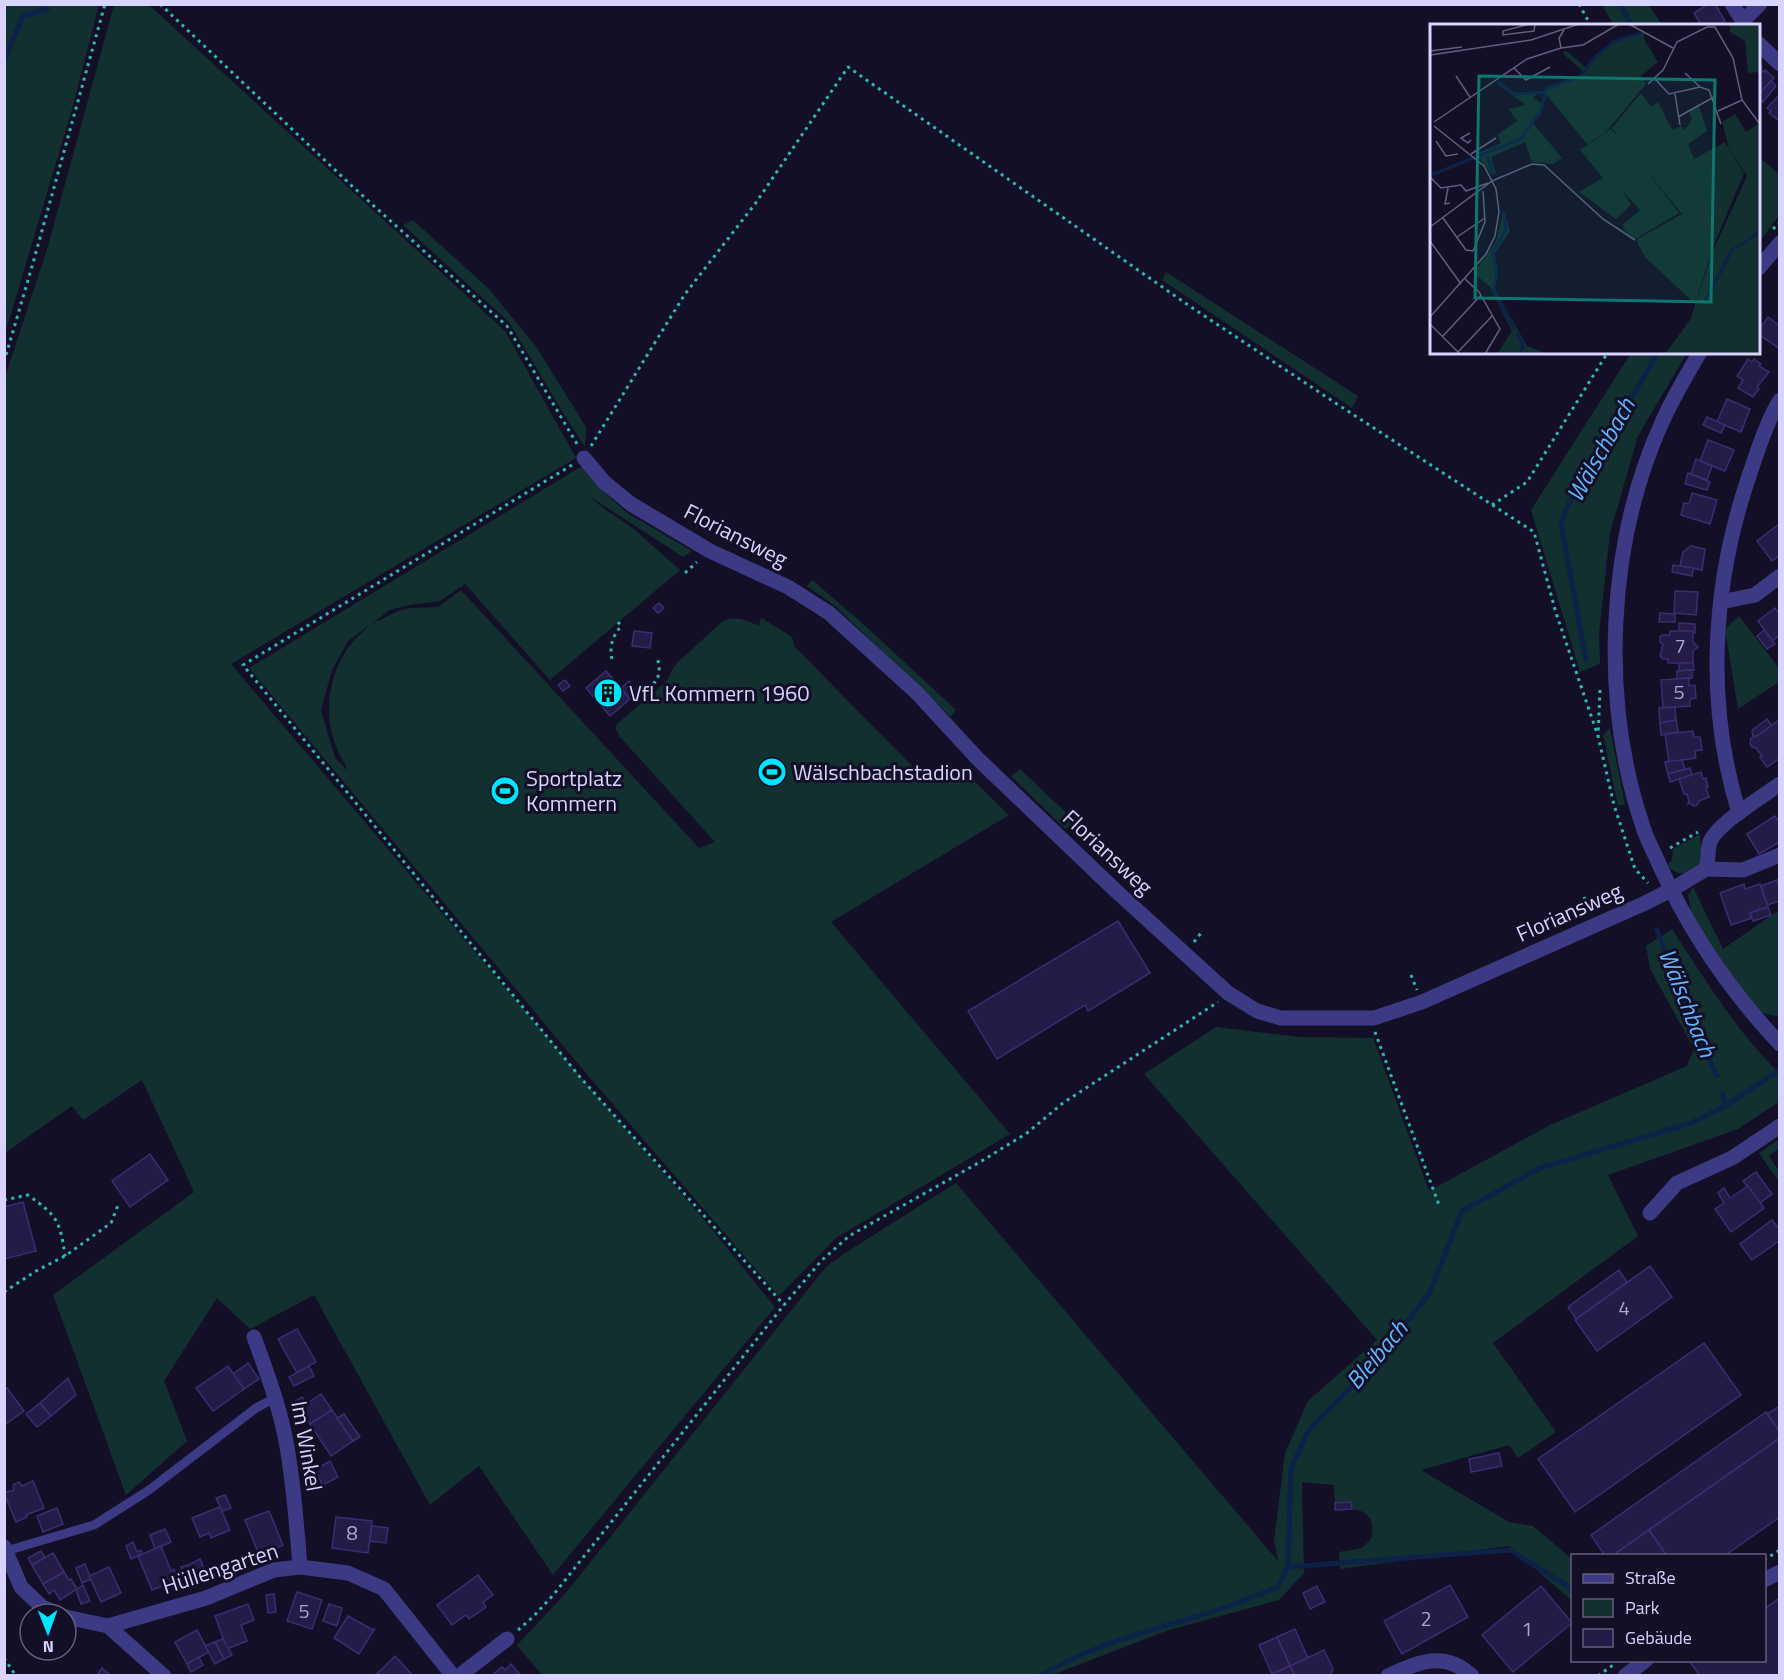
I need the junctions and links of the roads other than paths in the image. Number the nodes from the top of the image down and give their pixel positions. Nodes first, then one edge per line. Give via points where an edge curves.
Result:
1 (1732, 4) edge
2 (1760, 4) edge
3 (1745, 23) edge
4 (1760, 45) edge
5 (1779, 64) edge
6 (1779, 243) edge
7 (1760, 267) edge
8 (1699, 354) edge
9 (1779, 400) edge
10 (584, 458) road end
11 (1779, 576) edge
12 (1721, 602) junction
13 (1779, 784) edge
14 (1739, 813) junction
15 (1779, 855) edge
16 (1706, 869) junction
17 (1671, 890) junction
18 (1779, 1044) edge
19 (1779, 1126) edge
20 (1650, 1213) dead end
21 (254, 1337) dead end
22 (275, 1398) junction
23 (5, 1549) edge
24 (300, 1567) junction
25 (37, 1602) edge
26 (78, 1620) edge
27 (108, 1626) junction
28 (507, 1639) road end
29 (1643, 1662) edge
30 (164, 1676) edge
31 (453, 1676) edge
32 (459, 1676) edge
33 (1388, 1676) edge
34 (1472, 1676) edge
35 (1625, 1676) edge

1 - 3 street
2 - 3 street
4 - 5 street
6 - 7 street
8 - 17 street via 1662,420 1644,469 1630,517 1617,603 1616,692 1628,771 1641,821
9 - 12 street via 1736,514
10 - 17 street, Floriansweg via 604,483 632,504 710,551 788,587 829,613 917,693 978,759 1107,882 1228,993 1257,1011 1281,1018 1374,1018 1422,1002
11 - 12 street via 1755,595
12 - 14 street via 1716,685 1725,759
13 - 14 street
14 - 16 street via 1710,842
15 - 16 street via 1743,870
16 - 17 street, Floriansweg
17 - 18 street via 1707,954
19 - 20 street via 1732,1158 1677,1183
21 - 22 street, Im Winkel
22 - 23 lane via 94,1525
22 - 24 street, Im Winkel via 287,1446
23 - 25 street via 21,1587
24 - 27 street, Hüllengarten via 274,1570 206,1598
24 - 31 street, Hüllengarten via 348,1572 384,1588
26 - 27 street, Hüllengarten
27 - 30 street
28 - 32 street
29 - 35 street
33 - 34 street via 1428,1660 1463,1667

